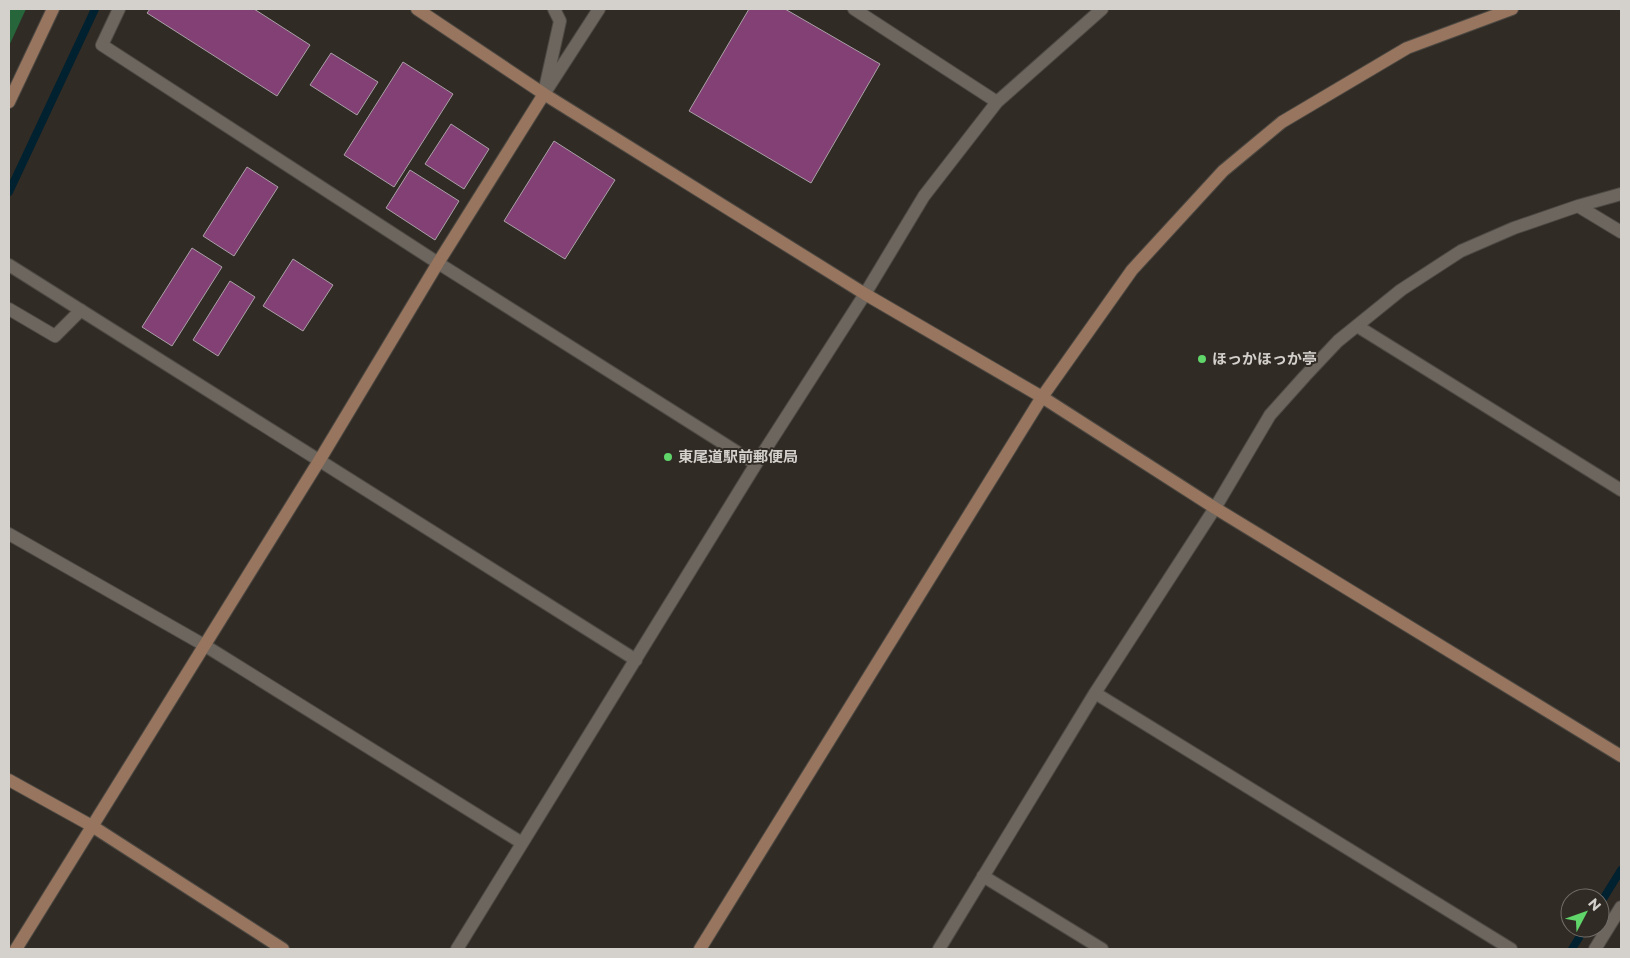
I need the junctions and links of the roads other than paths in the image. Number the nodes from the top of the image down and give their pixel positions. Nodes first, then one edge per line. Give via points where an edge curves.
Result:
1 (53, 9) edge
2 (119, 9) edge
3 (417, 9) edge
4 (554, 9) edge
5 (599, 9) edge
6 (854, 9) edge
7 (1102, 9) edge
8 (1512, 9) edge
9 (544, 94) junction
10 (9, 102) edge
11 (997, 102) junction
12 (1621, 194) edge
13 (1578, 206) junction
14 (1621, 232) edge
15 (438, 263) junction
16 (9, 265) edge
17 (865, 294) junction
18 (9, 309) edge
19 (81, 310) junction
20 (1357, 326) junction
21 (1042, 397) junction
22 (320, 461) junction
23 (756, 464) junction
24 (1621, 490) edge
25 (1215, 508) junction
26 (9, 534) edge
27 (204, 645) junction
28 (636, 660) junction
29 (1095, 692) junction
30 (1621, 756) edge
31 (9, 780) edge
32 (92, 826) junction
33 (522, 843) junction
34 (983, 876) junction
35 (1621, 907) edge
36 (16, 949) edge
37 (284, 949) edge
38 (457, 949) edge
39 (700, 949) edge
40 (939, 949) edge
41 (1102, 949) edge
42 (1512, 949) edge
43 (1595, 949) edge

1 - 10 street
2 - 15 street via 102,45
3 - 9 street
4 - 9 street via 560,21
5 - 9 street
6 - 11 street
7 - 11 street
8 - 21 street via 1408,48 1282,122 1224,171 1132,270
9 - 15 street
9 - 17 street
11 - 17 street via 924,196
12 - 13 street
13 - 14 street
13 - 20 street via 1461,251 1401,290
15 - 22 street
15 - 23 street
16 - 19 street
17 - 21 street
17 - 23 street
18 - 19 street via 55,336
19 - 22 street
20 - 24 street
20 - 25 street via 1338,341 1270,415
21 - 25 street
21 - 39 street
22 - 27 street
22 - 28 street
23 - 28 street
25 - 29 street
25 - 30 street
26 - 27 street
27 - 32 street
27 - 33 street
28 - 33 street
29 - 34 street
29 - 42 street
31 - 32 street
32 - 36 street
32 - 37 street
33 - 38 street
34 - 40 street
34 - 41 street
35 - 43 street

